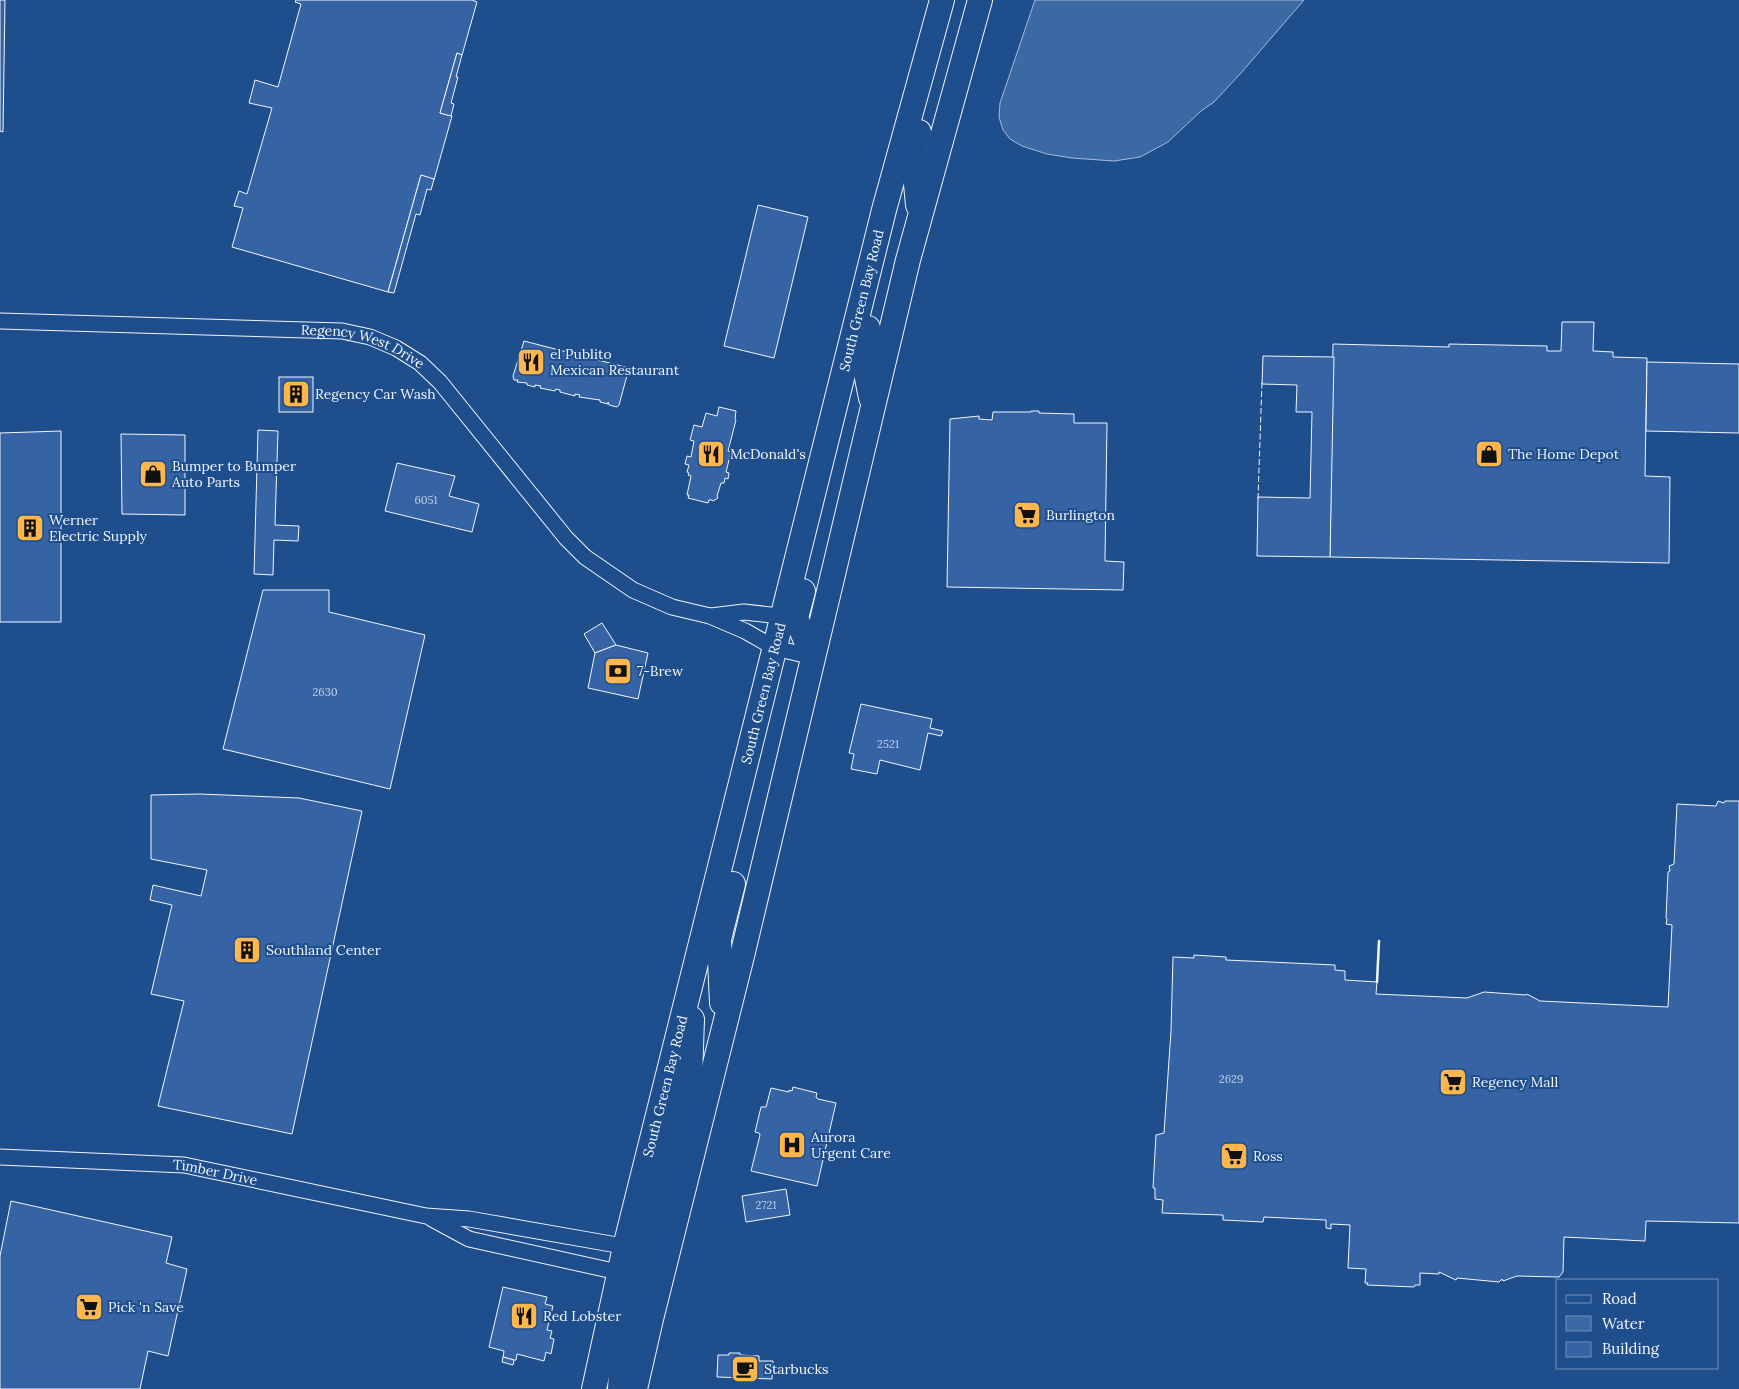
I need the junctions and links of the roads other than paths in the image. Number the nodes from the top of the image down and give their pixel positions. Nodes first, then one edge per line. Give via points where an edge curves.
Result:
1 (942, 0) edge
2 (952, 0) edge
3 (980, 0) edge
4 (892, 179) junction
5 (920, 216) junction
6 (0, 321) edge
7 (873, 408) junction
8 (710, 616) junction
9 (789, 617) junction
10 (821, 622) junction
11 (780, 649) junction
12 (813, 657) junction
13 (723, 1033) junction
14 (0, 1157) edge
15 (426, 1216) junction
16 (647, 1251) junction
17 (640, 1277) junction
18 (594, 1389) edge
19 (620, 1389) edge
20 (635, 1389) edge

1 - 4 main road, South Green Bay Road
2 - 5 main road via 948,28 913,153
3 - 5 main road, South Green Bay Road
4 - 7 main road via 895,212 871,309 863,358
4 - 9 main road, South Green Bay Road via 847,359 840,437
5 - 7 main road, South Green Bay Road
6 - 8 street, Regency West Drive via 342,331 370,337 412,358 440,382 566,538 585,557 619,582 654,600
7 - 10 main road, South Green Bay Road
8 - 9 street, Regency West Drive via 744,612
8 - 11 street, Regency West Drive
9 - 10 street, Regency West Drive
9 - 11 main road, South Green Bay Road
9 - 12 main road
10 - 12 main road, South Green Bay Road
11 - 12 street, Regency West Drive
11 - 13 main road via 783,675 719,939
11 - 16 main road, South Green Bay Road via 694,969
12 - 13 main road, South Green Bay Road
13 - 16 main road, South Green Bay Road
14 - 15 street, Timber Drive via 184,1166
15 - 16 street, Timber Drive via 469,1218
15 - 17 street, Timber Drive via 470,1239
16 - 17 main road, South Green Bay Road
16 - 17 main road, South Green Bay Road
17 - 18 main road, South Green Bay Road
17 - 19 main road via 622,1355
17 - 20 main road, South Green Bay Road

